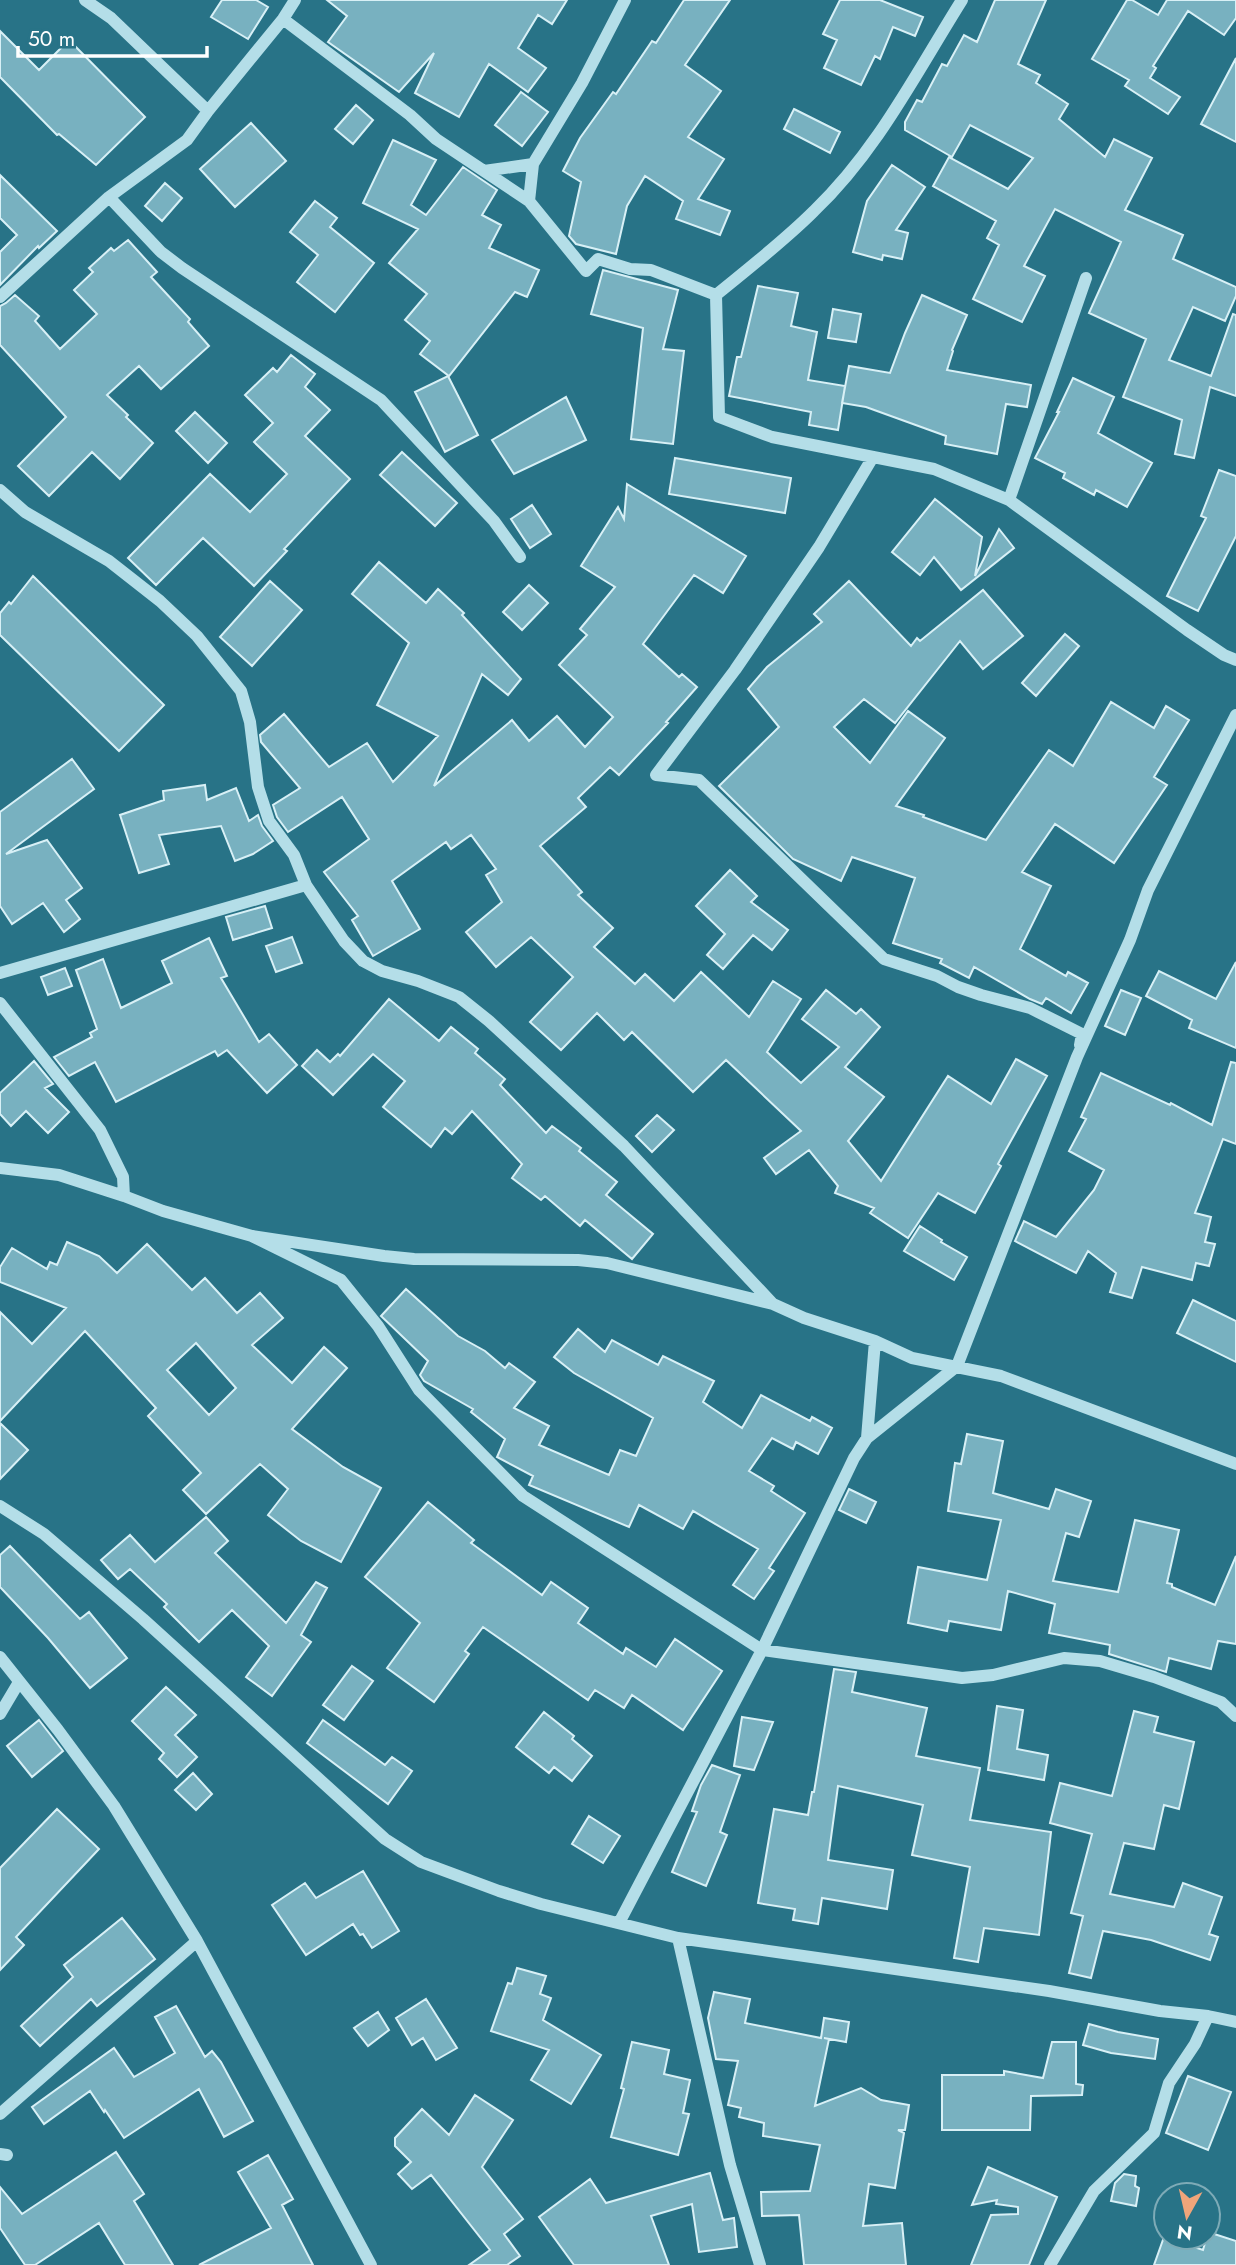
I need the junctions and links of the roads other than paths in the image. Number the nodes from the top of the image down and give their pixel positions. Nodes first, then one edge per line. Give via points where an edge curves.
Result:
1 (85, 0) edge
2 (295, 0) edge
3 (625, 0) edge
4 (962, 0) edge
5 (283, 19) junction
6 (208, 111) junction
7 (533, 164) junction
8 (484, 172) junction
9 (109, 197) junction
10 (529, 201) junction
11 (1086, 278) dead end
12 (716, 295) junction
13 (0, 297) edge
14 (873, 457) junction
15 (0, 490) edge
16 (1009, 500) junction
17 (520, 557) dead end
18 (1236, 660) edge
19 (1236, 715) edge
20 (306, 885) junction
21 (0, 973) edge
22 (0, 1003) edge
23 (1077, 1057) junction
24 (0, 1168) edge
25 (124, 1196) junction
26 (252, 1236) junction
27 (773, 1304) junction
28 (875, 1341) junction
29 (957, 1366) junction
30 (867, 1438) junction
31 (1236, 1464) edge
32 (0, 1506) edge
33 (762, 1650) junction
34 (0, 1657) edge
35 (19, 1682) junction
36 (0, 1714) edge
37 (1236, 1716) edge
38 (619, 1923) junction
39 (678, 1938) junction
40 (197, 1941) junction
41 (1208, 2016) junction
42 (1236, 2022) edge
43 (0, 2114) edge
44 (371, 2265) edge
45 (760, 2265) edge
46 (1050, 2265) edge

1 - 6 street via 111,18
2 - 5 street
3 - 7 street
4 - 12 street via 918,75 853,168 815,211
5 - 6 street
5 - 8 street
6 - 9 street via 187,140
7 - 8 street
7 - 10 street
8 - 10 street
9 - 13 street
9 - 17 street via 182,268 381,400 494,521
10 - 12 street via 586,271 598,259 651,270
11 - 16 street
12 - 14 street via 719,418 772,437
14 - 16 street via 934,469
14 - 23 street via 819,547 656,775 699,780 884,959 1049,1017 1082,1034
15 - 20 street via 25,512 109,561 160,601 197,636 241,691 258,787 269,821 294,855
16 - 18 street via 1187,630
19 - 23 street via 1148,891
20 - 21 street
20 - 27 street via 363,961 459,997 499,1030 624,1146
22 - 25 street via 100,1130 123,1177
23 - 29 street
24 - 25 street via 59,1175
25 - 26 street
26 - 27 street via 414,1259 607,1263
26 - 33 street via 341,1280 378,1326 419,1390 523,1496
27 - 28 street
28 - 29 street via 912,1358
28 - 30 street
29 - 30 street
29 - 31 street via 1014,1380
30 - 33 street
32 - 38 street via 44,1534 143,1619 385,1839 421,1862 499,1891
33 - 37 street via 962,1678 1064,1658 1100,1661 1221,1702
33 - 38 street
34 - 35 street
35 - 36 street
35 - 40 street via 114,1806
38 - 39 street
39 - 41 street
39 - 45 street via 730,2165
40 - 43 street
40 - 44 street
41 - 42 street
41 - 46 street via 1169,2082 1154,2133 1094,2191

